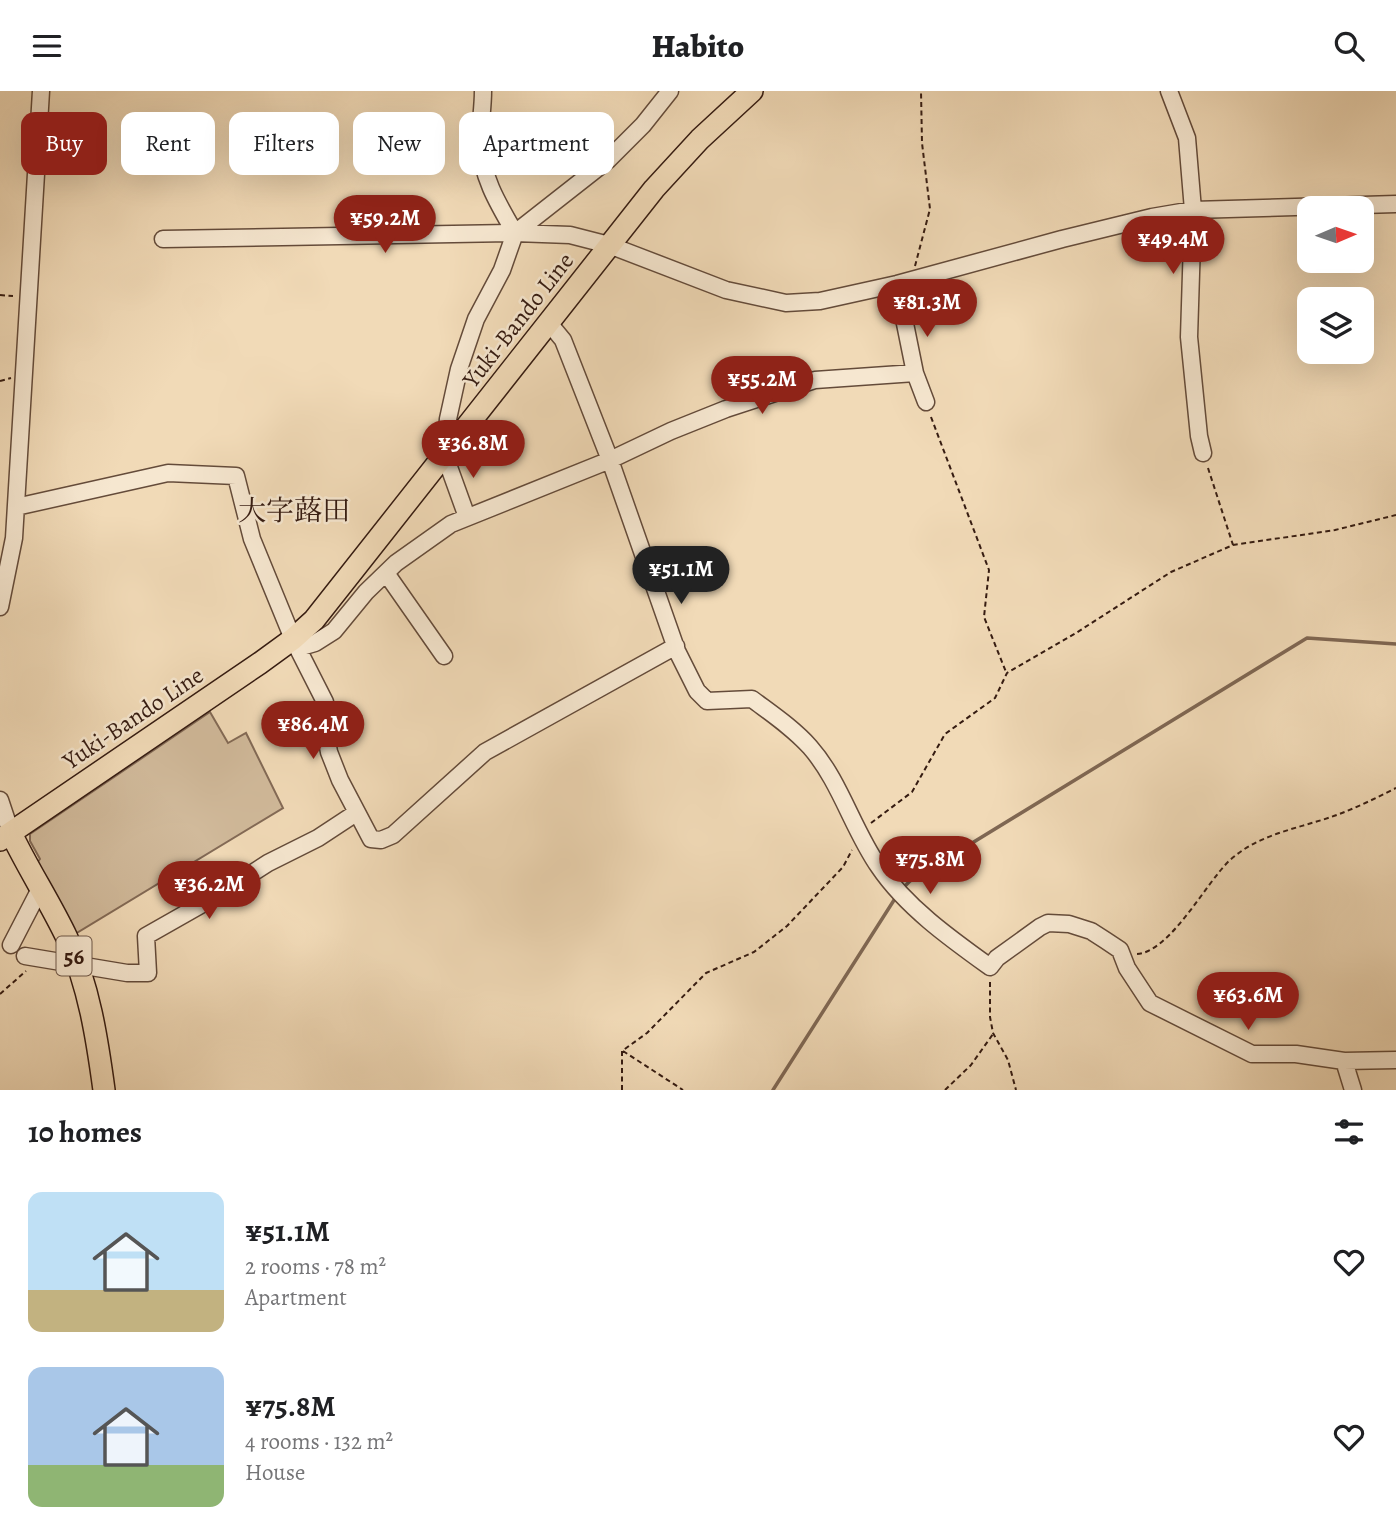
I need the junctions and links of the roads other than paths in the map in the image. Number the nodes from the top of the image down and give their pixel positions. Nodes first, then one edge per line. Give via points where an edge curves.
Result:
1 (41, 91) edge
2 (483, 91) edge
3 (670, 91) edge
4 (752, 91) edge
5 (1169, 91) edge
6 (1396, 204) edge
7 (1193, 210) junction
8 (515, 233) junction
9 (163, 239) dead end
10 (609, 245) junction
11 (904, 281) junction
12 (549, 323) junction
13 (915, 373) junction
14 (926, 402) road end
15 (1203, 453) road end
16 (445, 456) junction
17 (610, 460) junction
18 (16, 507) junction
19 (467, 517) junction
20 (386, 573) junction
21 (0, 607) edge
22 (295, 643) junction
23 (676, 646) junction
24 (444, 656) dead end
25 (0, 800) edge
26 (356, 813) junction
27 (6, 837) edge
28 (41, 887) junction
29 (5, 942) edge
30 (77, 965) junction
31 (1396, 1060) edge
32 (1344, 1061) junction
33 (104, 1090) edge
34 (1353, 1090) edge

1 - 18 street
2 - 8 street via 482,165 494,198
3 - 8 street via 608,160
4 - 10 main road, Yuki-Bando Line via 700,138
5 - 7 street via 1187,138
6 - 7 street
7 - 11 street
7 - 15 street via 1189,337
8 - 9 street
8 - 10 street via 570,236
8 - 16 street via 459,369
10 - 11 street via 726,291 786,303 820,301
10 - 12 main road, Yuki-Bando Line
11 - 13 street
12 - 16 main road, Yuki-Bando Line
12 - 17 street via 563,340
13 - 14 street
13 - 17 street via 815,380 726,409
16 - 19 street
16 - 22 main road, Yuki-Bando Line
17 - 19 street
17 - 23 street
18 - 21 street
18 - 22 street via 168,473 236,476 252,539
19 - 20 street
20 - 22 street via 334,631 315,643
20 - 24 street
22 - 26 street via 325,702 329,752
22 - 27 main road, Yuki-Bando Line
23 - 26 street via 485,752 393,835 371,839
23 - 32 street via 697,691 708,701 752,699 811,748 879,867 899,893 990,967 1048,923 1069,925 1091,931 1120,950 1150,1003 1252,1054
25 - 27 street
26 - 30 street via 151,932 145,940 148,973
27 - 28 main road, 56
28 - 29 street
28 - 30 main road, 56
29 - 30 street via 28,961
30 - 33 main road, 56 via 90,1006
31 - 32 street
32 - 34 street

